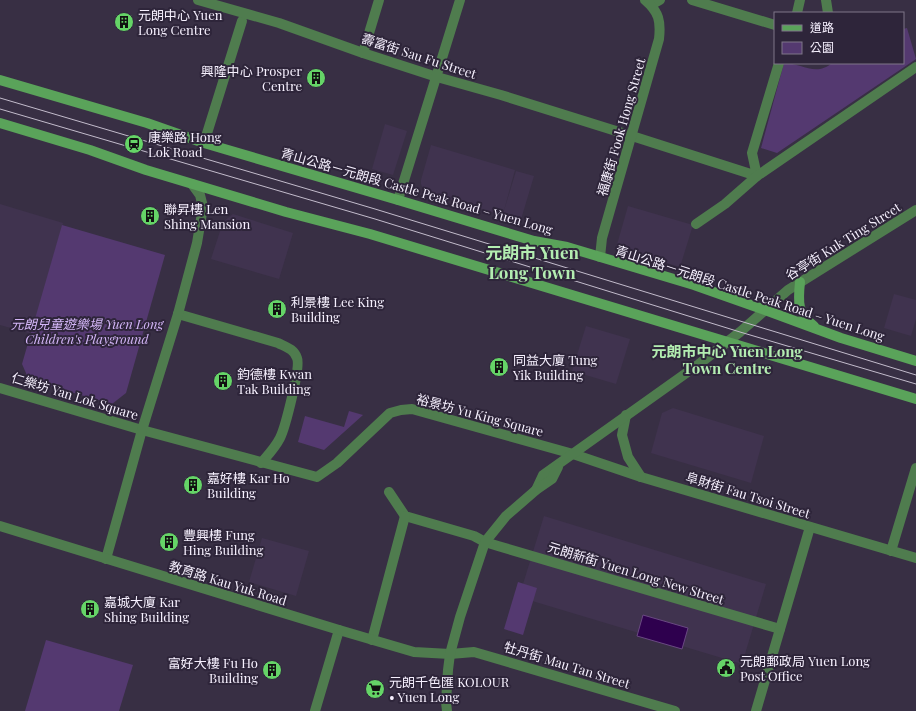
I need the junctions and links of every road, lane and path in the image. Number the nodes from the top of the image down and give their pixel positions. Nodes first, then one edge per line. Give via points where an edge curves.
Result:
1 (198, 0) edge
2 (379, 0) edge
3 (460, 0) edge
4 (692, 0) edge
5 (800, 0) edge
6 (826, 0) edge
7 (652, 2) edge
8 (797, 12) edge
9 (828, 12) edge
10 (242, 21) dead end
11 (774, 25) edge
12 (363, 53) junction
13 (779, 64) edge
14 (916, 68) edge
15 (437, 77) junction
16 (0, 80) edge
17 (0, 123) edge
18 (632, 136) junction
19 (204, 143) junction
20 (757, 176) junction
21 (192, 184) junction
22 (398, 200) junction
23 (916, 210) edge
24 (696, 224) dead end
25 (600, 257) junction
26 (800, 282) junction
27 (765, 310) junction
28 (178, 314) junction
29 (823, 332) junction
30 (726, 342) junction
31 (916, 361) edge
32 (0, 388) edge
33 (916, 399) edge
34 (626, 415) junction
35 (142, 430) junction
36 (574, 454) junction
37 (261, 463) junction
38 (916, 468) edge
39 (641, 477) junction
40 (389, 492) dead end
41 (405, 516) junction
42 (0, 526) edge
43 (810, 527) junction
44 (485, 542) junction
45 (891, 551) junction
46 (916, 558) edge
47 (106, 559) junction
48 (339, 630) junction
49 (780, 630) junction
50 (372, 640) junction
51 (450, 654) junction
52 (315, 711) edge
53 (447, 711) edge
54 (675, 711) edge
55 (756, 711) edge

1 - 12 street, 壽富街 Sau Fu Street via 279,23
2 - 12 street
3 - 15 street
4 - 11 street
5 - 8 street
6 - 9 street
7 - 18 street, 福康街 Fook Hong Street via 658,15 659,39
10 - 19 street
12 - 15 street, 壽富街 Sau Fu Street
13 - 20 street via 752,153
14 - 20 street
15 - 18 street, 壽富街 Sau Fu Street
15 - 22 street
16 - 19 main road, 青山公路－元朗段 Castle Peak Road – Yuen Long via 140,121
17 - 21 main road
18 - 20 street, 壽富街 Sau Fu Street
18 - 25 street, 福康街 Fook Hong Street via 602,238
19 - 22 main road, 青山公路－元朗段 Castle Peak Road – Yuen Long
20 - 24 street via 725,204
21 - 28 street via 200,195 203,207 202,220
21 - 30 main road via 297,216 370,234
22 - 25 main road, 青山公路－元朗段 Castle Peak Road – Yuen Long via 534,241
23 - 26 street, 谷亭街 Kuk Ting Street
25 - 27 main road, 青山公路－元朗段 Castle Peak Road – Yuen Long via 694,285
26 - 27 street, 谷亭街 Kuk Ting Street
26 - 29 main road via 798,304 802,313 807,321
27 - 29 main road, 青山公路－元朗段 Castle Peak Road – Yuen Long
27 - 30 street, 谷亭街 Kuk Ting Street
28 - 35 street
28 - 37 street via 278,343 290,349 297,358 295,383 280,437
29 - 31 main road, 青山公路－元朗段 Castle Peak Road – Yuen Long
30 - 33 main road
30 - 34 street, 谷亭街 Kuk Ting Street
32 - 35 street, 仁樂坊 Yan Lok Square
34 - 36 street, 谷亭街 Kuk Ting Street
34 - 39 street via 622,435 628,457
35 - 37 street, 仁樂坊 Yan Lok Square
35 - 47 street
36 - 37 street, 裕景坊 Yu King Square via 412,409 390,413 337,463 317,478
36 - 39 street, 阜財街 Fau Tsoi Street
36 - 44 street, 谷亭街 Kuk Ting Street via 543,475 536,490 506,516
38 - 45 street
39 - 43 street, 阜財街 Fau Tsoi Street
40 - 41 street
41 - 44 street via 474,536
41 - 50 street
42 - 47 street, 教育路 Kau Yuk Road
43 - 45 street, 阜財街 Fau Tsoi Street
43 - 49 street
44 - 49 street, 元朗新街 Yuen Long New Street
44 - 51 street
45 - 46 street, 阜財街 Fau Tsoi Street
47 - 48 street, 教育路 Kau Yuk Road
48 - 50 street, 教育路 Kau Yuk Road
48 - 52 street
49 - 55 street
50 - 51 street, 教育路 Kau Yuk Road via 414,652
51 - 53 street
51 - 54 street, 牡丹街 Mau Tan Street via 474,652

